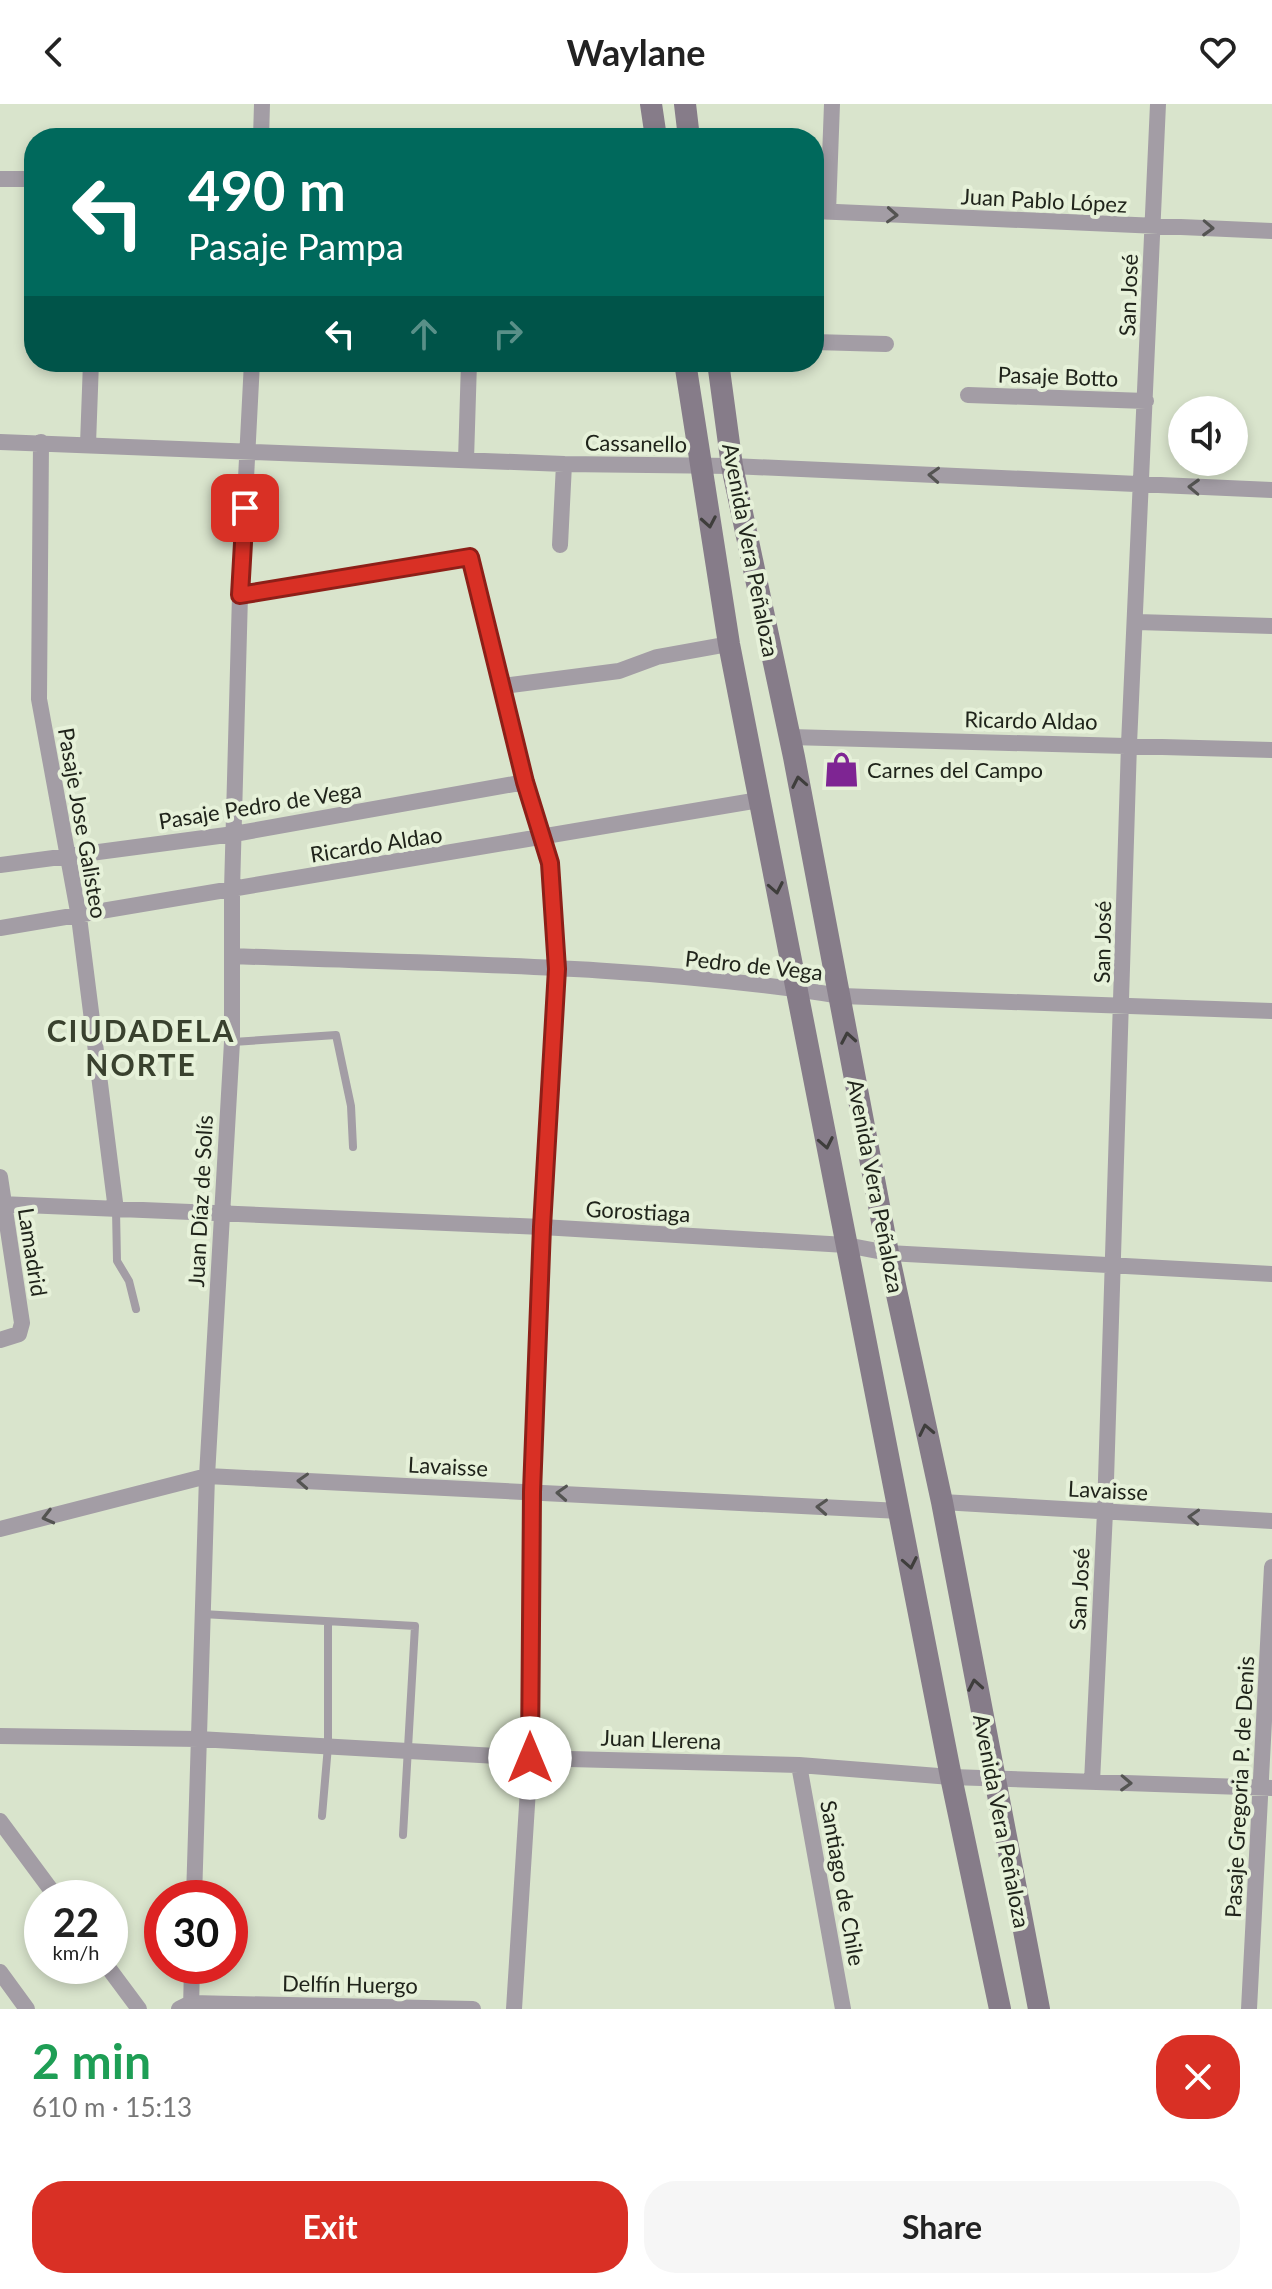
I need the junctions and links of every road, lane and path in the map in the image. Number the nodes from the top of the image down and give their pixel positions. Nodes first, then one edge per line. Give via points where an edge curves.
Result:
1 (262, 104) edge
2 (651, 104) edge
3 (685, 104) edge
4 (832, 104) edge
5 (1158, 104) edge
6 (261, 128) edge
7 (655, 128) edge
8 (688, 128) edge
9 (0, 179) edge
10 (24, 179) edge
11 (824, 182) edge
12 (824, 211) edge
13 (1153, 227) junction
14 (1272, 231) edge
15 (824, 342) edge
16 (886, 344) dead end
17 (91, 372) edge
18 (252, 372) edge
19 (469, 372) edge
20 (686, 372) edge
21 (719, 372) edge
22 (968, 395) dead end
23 (1146, 401) junction
24 (0, 442) edge
25 (41, 442) junction
26 (88, 444) junction
27 (249, 451) junction
28 (466, 460) junction
29 (564, 464) junction
30 (699, 466) junction
31 (732, 466) junction
32 (1143, 485) junction
33 (1272, 490) edge
34 (560, 545) dead end
35 (240, 595) junction
36 (1137, 622) junction
37 (1272, 626) edge
38 (729, 644) junction
39 (503, 686) junction
40 (790, 737) junction
41 (1129, 744) junction
42 (1272, 750) edge
43 (525, 782) junction
44 (759, 800) junction
45 (234, 834) junction
46 (541, 839) junction
47 (69, 856) junction
48 (0, 865) edge
49 (232, 890) junction
50 (79, 917) junction
51 (0, 928) edge
52 (232, 956) junction
53 (557, 969) junction
54 (796, 989) junction
55 (841, 996) junction
56 (1123, 1005) junction
57 (1272, 1011) edge
58 (232, 1042) junction
59 (353, 1147) dead end
60 (0, 1177) edge
61 (2, 1204) edge
62 (116, 1210) junction
63 (222, 1214) junction
64 (542, 1227) junction
65 (846, 1245) junction
66 (888, 1253) junction
67 (1112, 1266) junction
68 (1272, 1274) edge
69 (136, 1309) dead end
70 (0, 1340) edge
71 (207, 1476) junction
72 (532, 1492) junction
73 (942, 1502) junction
74 (900, 1511) junction
75 (1105, 1512) junction
76 (1272, 1521) edge
77 (0, 1529) edge
78 (1272, 1567) edge
79 (202, 1614) junction
80 (328, 1622) junction
81 (0, 1736) edge
82 (198, 1739) junction
83 (328, 1746) junction
84 (408, 1750) junction
85 (530, 1758) junction
86 (799, 1765) junction
87 (951, 1777) junction
88 (992, 1779) junction
89 (1092, 1782) junction
90 (1266, 1788) edge
91 (322, 1816) dead end
92 (0, 1821) edge
93 (403, 1835) dead end
94 (44, 1880) edge
95 (194, 1880) edge
96 (0, 1972) edge
97 (120, 1984) edge
98 (190, 1984) edge
99 (187, 2007) edge
100 (27, 2009) edge
101 (139, 2009) edge
102 (473, 2009) edge
103 (514, 2009) edge
104 (843, 2009) edge
105 (1000, 2009) edge
106 (1039, 2009) edge
107 (1249, 2009) edge

1 - 6 street
2 - 7 main road
3 - 8 main road
4 - 11 street
5 - 13 street, San José
9 - 10 street
12 -> 13 street, Juan Pablo López
13 -> 14 street, Juan Pablo López
13 - 23 street, San José
15 - 16 street
17 - 26 street
18 - 27 street, Juan Díaz de Solís
19 - 28 street
20 - 30 main road, Avenida Vera Peñaloza
21 - 31 main road, Avenida Vera Peñaloza
22 - 23 street, Pasaje Botto
23 - 32 street, San José
24 - 25 street, Cassanello
25 - 26 street, Cassanello
25 - 47 street, Pasaje Jose Galisteo via 39,699
26 - 27 street, Cassanello
27 - 28 street, Cassanello
27 - 35 street, Juan Díaz de Solís
28 - 29 street, Cassanello
29 - 30 street, Cassanello
29 - 34 street
30 - 31 street, Cassanello
30 -> 38 main road, Avenida Vera Peñaloza
32 -> 31 street, Cassanello
31 - 40 main road, Avenida Vera Peñaloza
33 -> 32 street, Cassanello
32 - 36 street, San José
35 - 39 street via 470,557
35 - 45 street, Juan Díaz de Solís
36 - 37 street
36 - 41 street, San José
38 - 39 street via 657,657 619,671
38 - 44 main road, Avenida Vera Peñaloza
39 - 43 street
40 - 41 street, Ricardo Aldao
55 -> 40 main road, Avenida Vera Peñaloza
41 - 42 street, Ricardo Aldao
41 - 56 street, San José
43 - 45 street, Pasaje Pedro de Vega
43 - 46 street
44 - 46 street, Ricardo Aldao
44 -> 54 main road, Avenida Vera Peñaloza
45 - 47 street, Pasaje Pedro de Vega
45 - 49 street, Juan Díaz de Solís
46 - 49 street, Ricardo Aldao
46 - 53 street via 550,863
47 - 48 street, Pasaje Pedro de Vega
47 - 50 street, Pasaje Jose Galisteo
49 - 50 street, Ricardo Aldao
49 - 52 street, Juan Díaz de Solís
50 - 51 street, Ricardo Aldao
50 - 62 street, Pasaje Jose Galisteo
52 - 53 street, Pedro de Vega
52 - 58 street, Juan Díaz de Solís
53 - 54 street, Pedro de Vega
53 - 64 street
54 - 55 street, Pedro de Vega
54 -> 65 main road, Avenida Vera Peñaloza
55 - 56 street, Pedro de Vega
66 -> 55 main road, Avenida Vera Peñaloza
56 - 57 street, Pedro de Vega
56 - 67 street, San José
58 - 59 lane via 336,1035 351,1106
58 - 63 street, Juan Díaz de Solís
60 - 61 street, Lamadrid
61 - 62 street, Gorostiaga
61 - 70 street, Lamadrid via 22,1323 19,1334
62 - 63 street, Gorostiaga
62 - 69 lane via 117,1261
63 - 64 street, Gorostiaga
63 - 71 street, Juan Díaz de Solís
64 - 65 street, Gorostiaga
64 - 72 street
65 - 66 street, Gorostiaga
65 - 74 main road, Avenida Vera Peñaloza
66 - 67 street, Gorostiaga
73 -> 66 main road, Avenida Vera Peñaloza
67 - 68 street, Gorostiaga
67 - 75 street, San José
72 -> 71 street, Lavaisse
71 -> 77 street, Lavaisse
71 - 79 street, Juan Díaz de Solís
74 -> 72 street, Lavaisse
72 - 85 street
73 - 75 street, Lavaisse
88 -> 73 main road, Avenida Vera Peñaloza
74 -> 87 main road, Avenida Vera Peñaloza
76 -> 75 street, Lavaisse
75 - 89 street, San José
78 - 90 street, Pasaje Gregoria P. de Denis
79 - 80 lane
79 - 82 street, Juan Díaz de Solís
80 - 83 lane
80 - 84 lane via 415,1626
81 - 82 street, Juan Llerena
82 - 83 street, Juan Llerena
82 - 95 street, Juan Díaz de Solís
83 - 84 street, Juan Llerena
83 - 91 lane
84 - 85 street, Juan Llerena
84 - 93 lane
85 - 86 street, Juan Llerena
85 - 103 street
86 - 87 street, Juan Llerena
86 - 104 street, Santiago de Chile
87 - 88 street, Juan Llerena
87 - 105 main road, Avenida Vera Peñaloza
88 - 89 street, Juan Llerena
88 - 106 main road, Avenida Vera Peñaloza
89 -> 90 street, Juan Llerena
90 - 107 street, Pasaje Gregoria P. de Denis
92 - 94 street
96 - 100 street
97 - 101 street
98 - 99 street
99 - 102 street, Delfín Huergo

